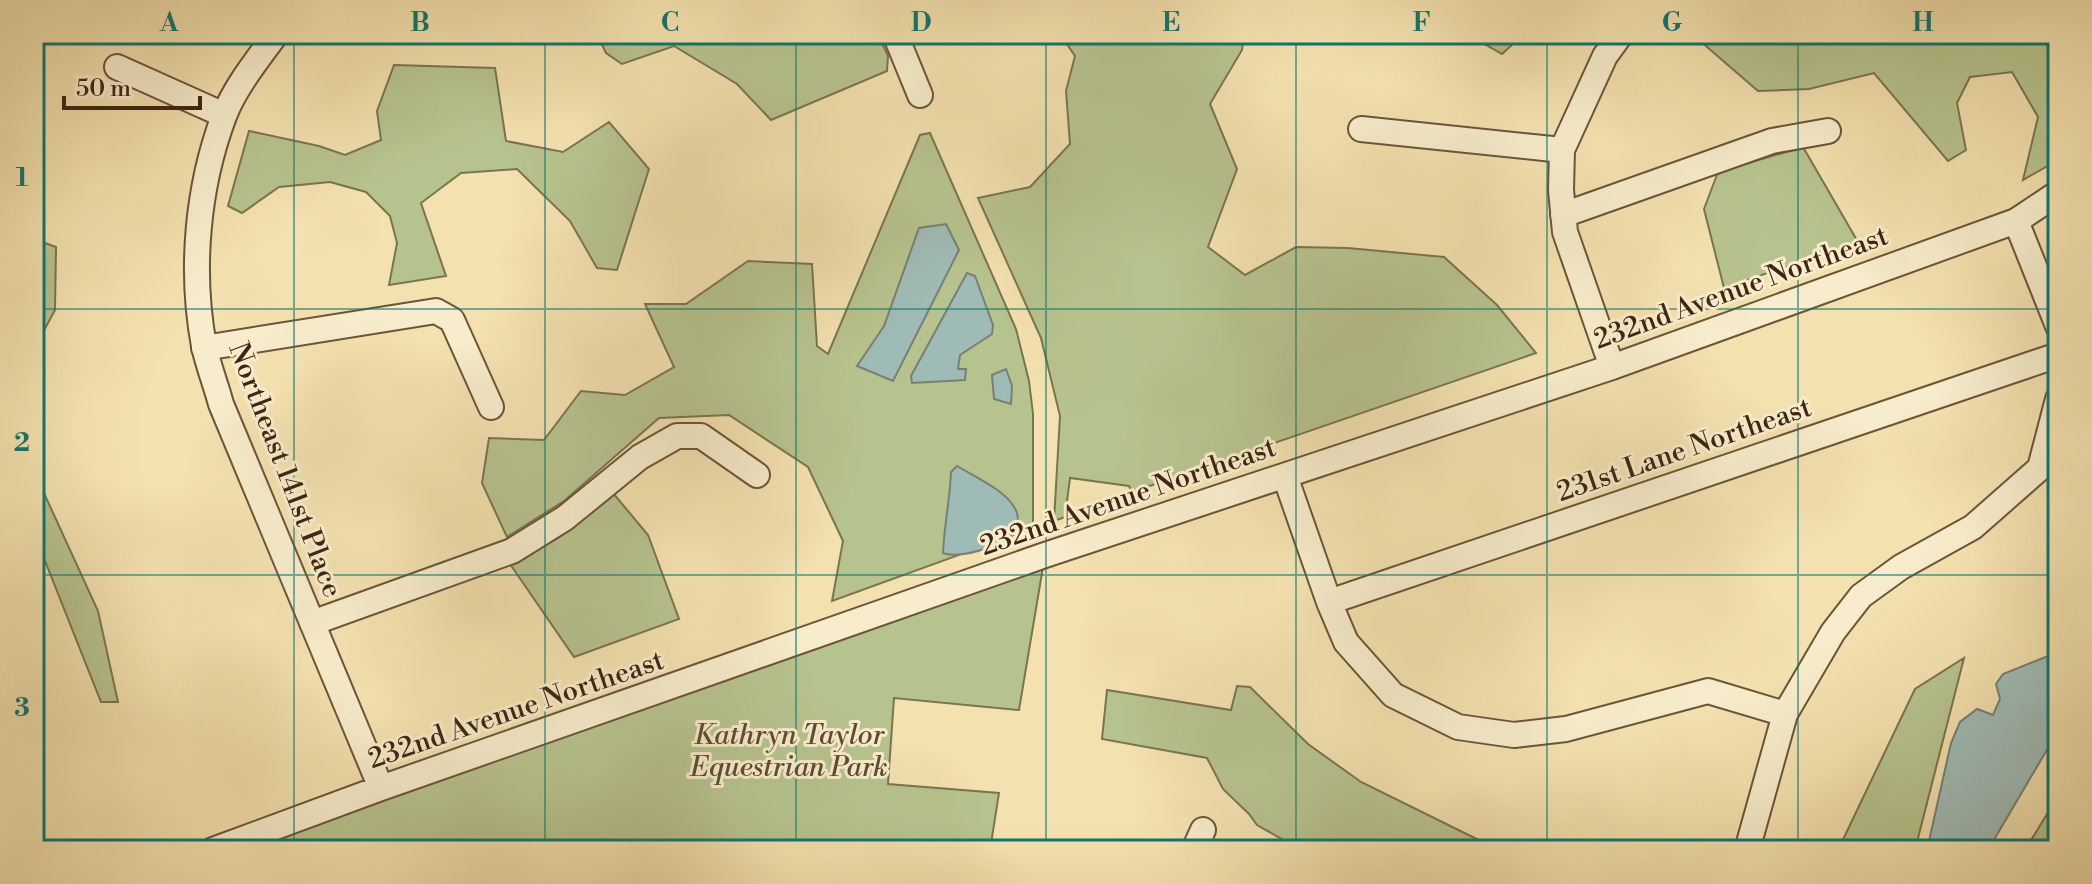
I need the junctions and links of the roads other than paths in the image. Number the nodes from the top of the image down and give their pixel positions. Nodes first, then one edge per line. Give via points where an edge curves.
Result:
1 (276, 34) edge
2 (895, 34) edge
3 (1621, 34) edge
4 (117, 67) dead end
5 (920, 95) dead end
6 (224, 115) junction
7 (1361, 129) dead end
8 (1828, 131) dead end
9 (1562, 150) junction
10 (2058, 193) edge
11 (1563, 215) junction
12 (2016, 221) junction
13 (2058, 326) edge
14 (204, 348) junction
15 (2058, 355) edge
16 (1612, 367) junction
17 (2058, 399) edge
18 (491, 407) dead end
19 (757, 475) dead end
20 (1285, 476) junction
21 (1329, 602) junction
22 (312, 623) junction
23 (1785, 714) junction
24 (381, 788) junction
25 (213, 850) edge
26 (1747, 850) edge

1 - 6 street, Northeast 141st Place
2 - 5 street
3 - 9 street via 1605,56
4 - 6 street
6 - 14 street, Northeast 141st Place via 201,198 196,292
7 - 9 street
8 - 11 street via 1772,141
9 - 11 street
10 - 12 street, 232nd Avenue Northeast
11 - 16 street
12 - 13 street
12 - 16 street, 232nd Avenue Northeast
14 - 18 street via 436,311 452,320
14 - 22 street, Northeast 141st Place via 221,404
15 - 21 street, 231st Lane Northeast
16 - 20 street, 232nd Avenue Northeast
17 - 23 street via 2040,468 1973,527 1861,596 1825,643
19 - 22 street via 701,436 677,436 512,551
20 - 21 street
20 - 24 street, 232nd Avenue Northeast
21 - 23 street via 1346,642 1393,695 1458,727 1514,735 1566,729 1708,691
22 - 24 street, Northeast 141st Place
23 - 26 street
24 - 25 street, 232nd Avenue Northeast

